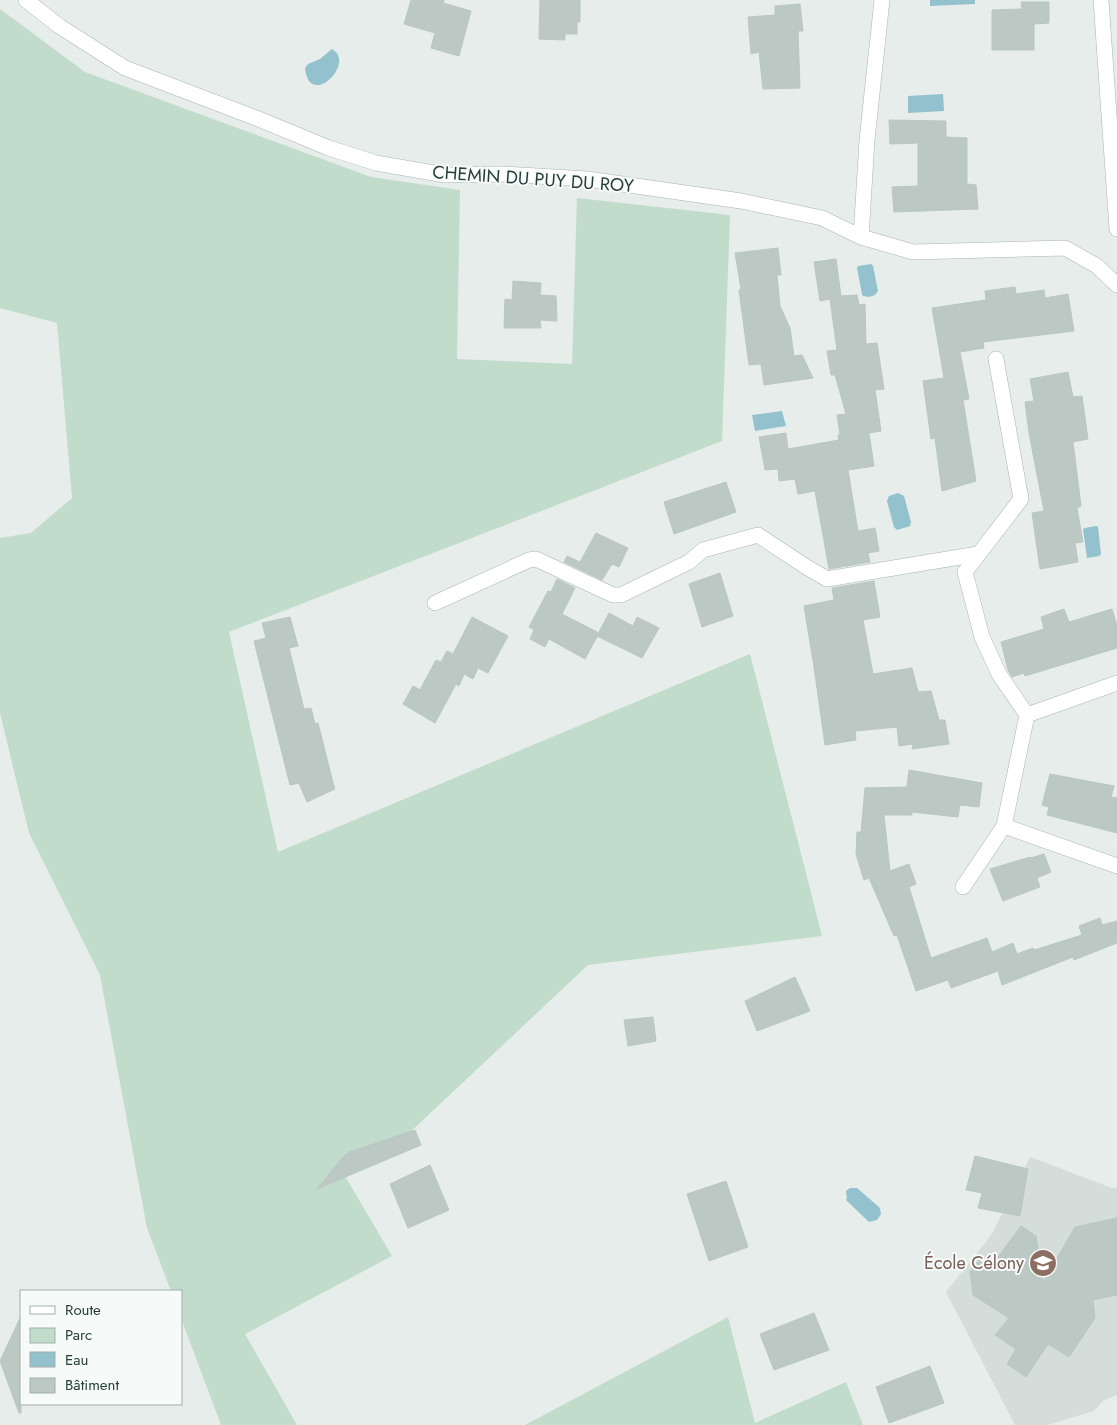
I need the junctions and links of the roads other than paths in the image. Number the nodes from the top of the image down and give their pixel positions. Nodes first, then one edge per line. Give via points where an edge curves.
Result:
1 (26, 0) edge
2 (882, 0) edge
3 (1101, 0) edge
4 (1117, 229) edge
5 (861, 237) junction
6 (1117, 285) edge
7 (996, 360) dead end
8 (978, 554) junction
9 (436, 603) dead end
10 (1117, 683) edge
11 (1027, 714) junction
12 (1004, 826) junction
13 (1117, 866) edge
14 (963, 887) dead end

1 - 5 street, CHEMIN DU PUY DU ROY via 59,26 125,68 329,148 376,163 445,175 502,174 587,179 741,201 822,218
2 - 5 street via 867,140
3 - 4 street
5 - 6 street, CHEMIN DU PUY DU ROY via 913,252 1065,248 1097,266
7 - 8 street via 1021,499
8 - 9 street via 827,579 758,535 703,550 689,562 621,595 613,595 536,559
8 - 11 street via 965,572 982,637 999,674
10 - 11 street
11 - 12 street
12 - 13 street
12 - 14 street

